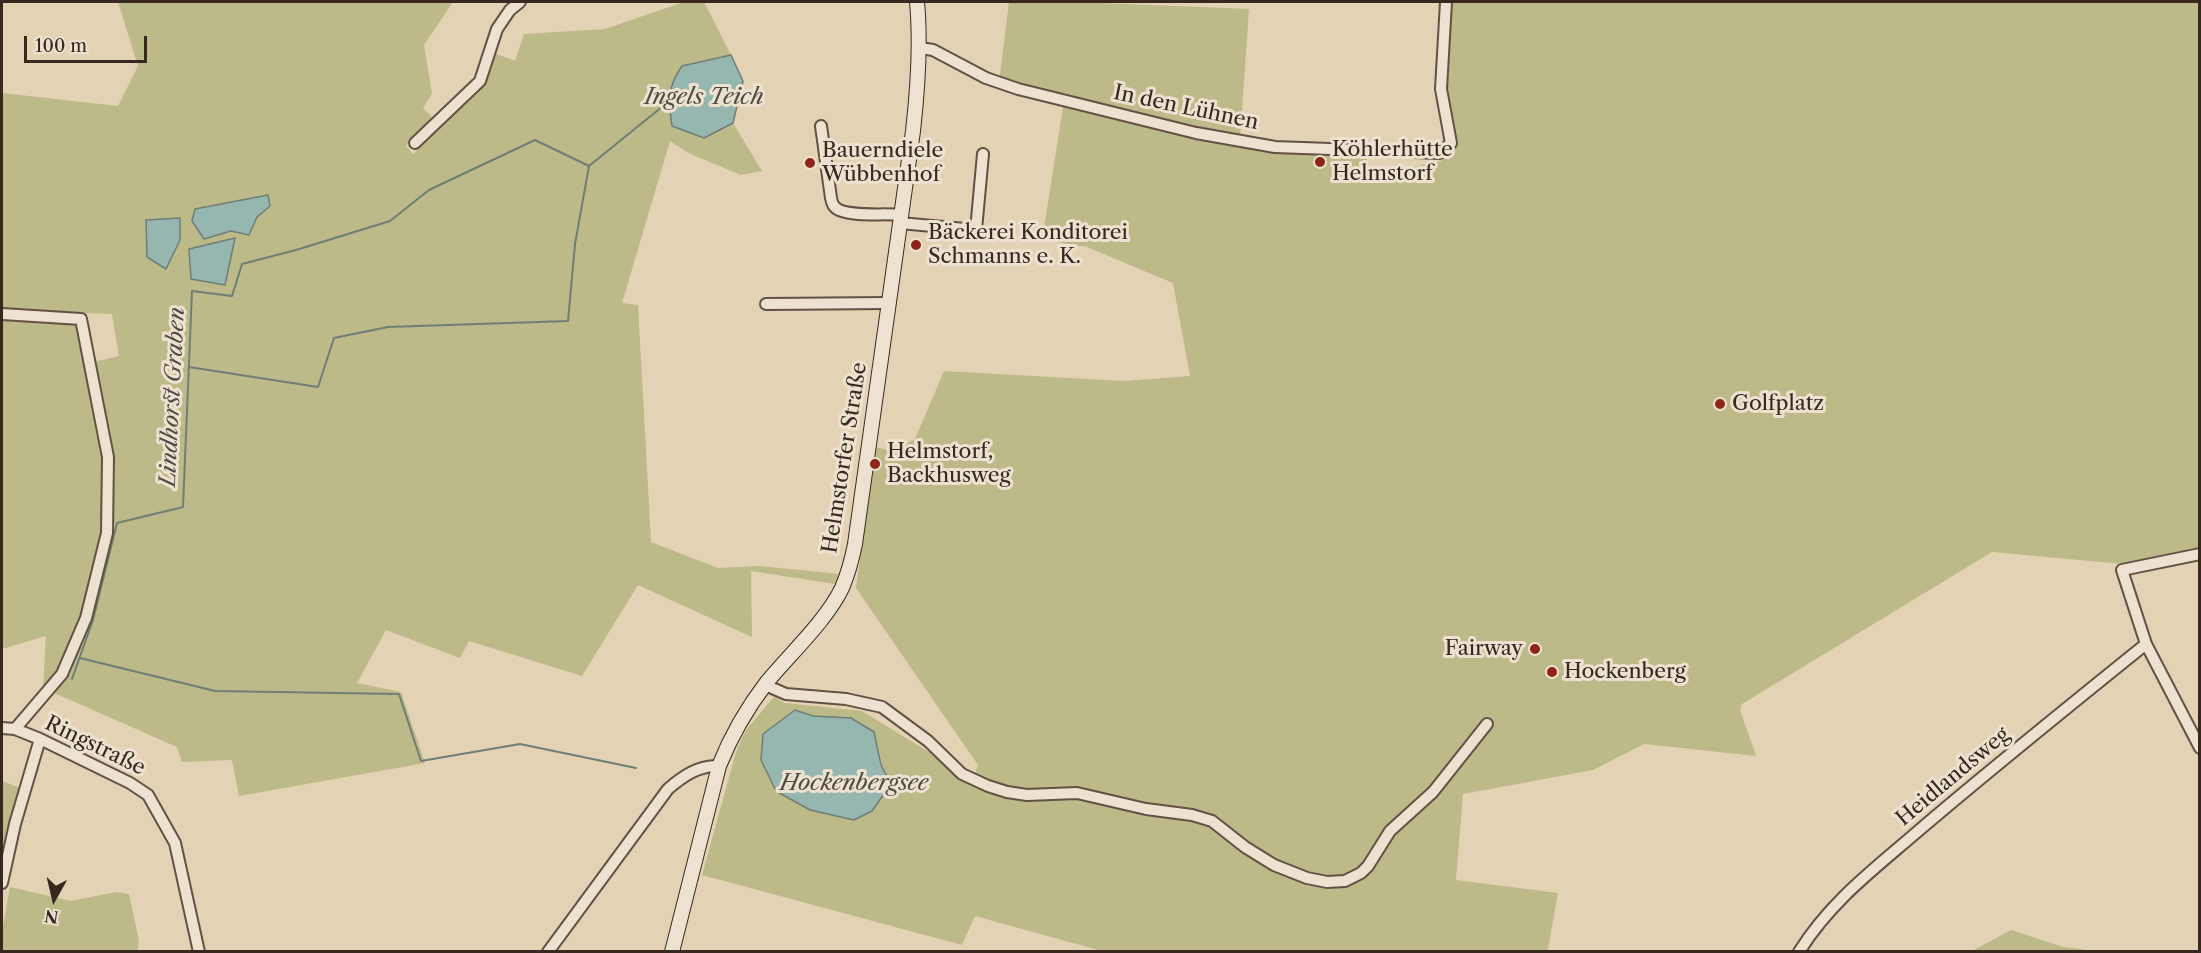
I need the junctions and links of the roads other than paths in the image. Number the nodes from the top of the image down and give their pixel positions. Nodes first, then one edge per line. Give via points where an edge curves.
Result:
1 (520, 2) edge
2 (917, 2) edge
3 (1446, 2) edge
4 (920, 48) junction
5 (822, 126) dead end
6 (415, 143) dead end
7 (983, 154) dead end
8 (901, 219) junction
9 (889, 303) junction
10 (766, 304) dead end
11 (2, 314) edge
12 (2199, 554) edge
13 (2146, 644) junction
14 (765, 685) junction
15 (1487, 724) dead end
16 (2, 728) edge
17 (15, 729) junction
18 (40, 739) junction
19 (2199, 748) edge
20 (719, 766) junction
21 (2, 883) edge
22 (199, 951) edge
23 (548, 951) edge
24 (672, 951) edge
25 (1799, 951) edge

1 - 6 street via 497,29 480,81
2 - 4 main road, Helmstorfer Straße
3 - 4 street, In den Lühnen via 1441,89 1451,143 1440,153 1275,147 1196,133 1018,89 933,50
4 - 8 main road, Helmstorfer Straße
5 - 8 street via 834,206
7 - 8 street via 976,230
8 - 9 main road, Helmstorfer Straße
9 - 10 street
9 - 14 main road, Helmstorfer Straße via 849,569 829,609
11 - 17 street via 81,319 108,457 107,533 86,618 62,674
12 - 13 street via 2122,570
13 - 19 street
13 - 25 street, Heidlandsweg via 1974,783 1837,902
14 - 15 street via 786,694 846,699 882,707 928,741 962,774 988,786 1027,795 1077,793 1146,809 1192,814 1212,821 1274,865 1327,882 1345,881 1361,873 1389,831 1433,792
14 - 20 main road, Helmstorfer Straße via 741,718
16 - 17 street, Ringstraße
17 - 18 street, Ringstraße
18 - 21 street
18 - 22 street, Ringstraße via 148,795 175,843
20 - 23 street via 684,775 668,789
20 - 24 main road, Helmstorfer Straße

